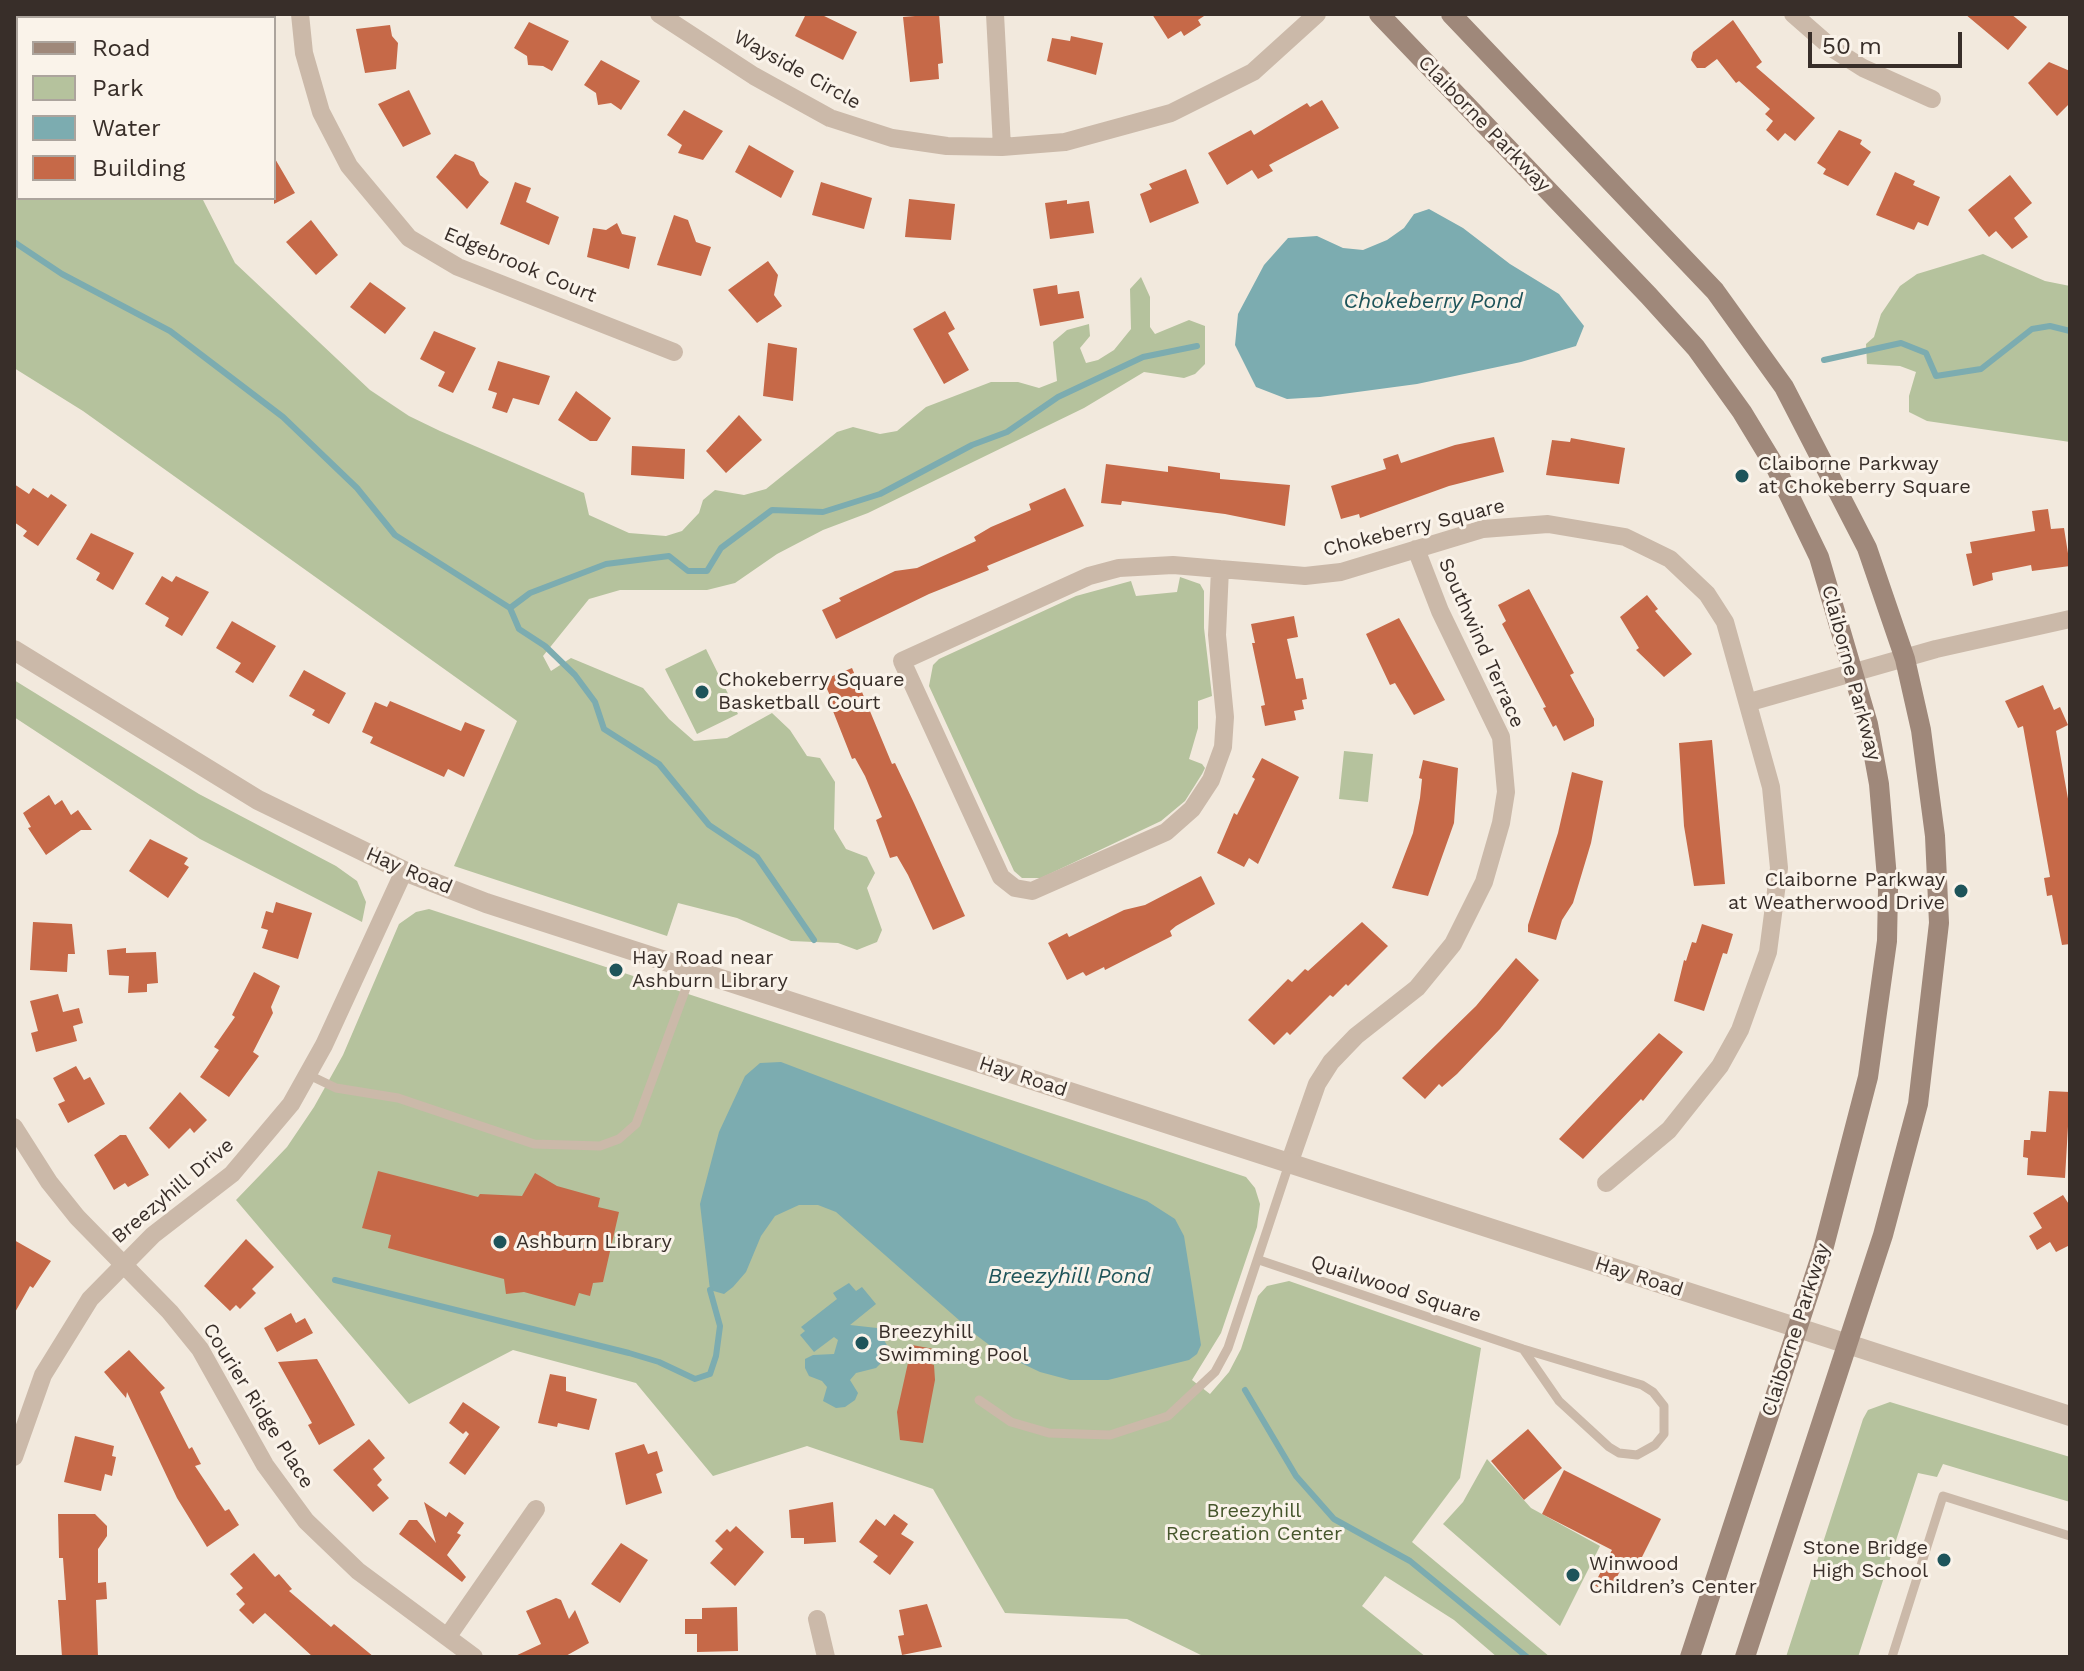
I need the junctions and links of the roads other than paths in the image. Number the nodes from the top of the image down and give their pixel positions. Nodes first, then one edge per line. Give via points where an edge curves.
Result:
1 (300, 14) edge
2 (659, 14) edge
3 (995, 14) edge
4 (1317, 14) edge
5 (1379, 14) edge
6 (1451, 14) edge
7 (1793, 14) edge
8 (1932, 99) dead end
9 (1002, 147) junction
10 (674, 352) dead end
11 (1416, 549) junction
12 (1220, 569) junction
13 (2070, 619) edge
14 (14, 650) edge
15 (1905, 659) junction
16 (1854, 672) junction
17 (1750, 702) junction
18 (404, 871) junction
19 (693, 969) junction
20 (309, 1075) junction
21 (14, 1127) edge
22 (1289, 1164) junction
23 (1606, 1183) dead end
24 (1259, 1260) junction
25 (122, 1263) junction
26 (1796, 1328) junction
27 (1846, 1343) junction
28 (1523, 1349) junction
29 (979, 1400) dead end
30 (2070, 1416) edge
31 (14, 1457) edge
32 (536, 1509) dead end
33 (2070, 1536) edge
34 (817, 1619) dead end
35 (448, 1636) junction
36 (474, 1657) edge
37 (826, 1657) edge
38 (1690, 1657) edge
39 (1745, 1657) edge
40 (1892, 1657) edge

1 - 10 street, Edgebrook Court via 304,53 321,112 349,166 409,238 458,267
2 - 9 street, Wayside Circle via 830,118 892,138
3 - 9 street
4 - 9 street, Wayside Circle via 1253,72 1171,113 1065,142
5 - 16 main road, Claiborne Parkway via 1696,348 1742,412 1803,520
6 - 15 main road via 1675,246 1752,340 1838,486 1867,548
7 - 8 street via 1863,68
11 - 12 street, Chokeberry Square via 1341,572 1305,576
11 - 17 street, Chokeberry Square via 1515,524 1582,528 1641,543 1677,564 1707,594 1732,637
11 - 22 street, Southwind Terrace via 1501,737 1506,792 1501,823 1484,882 1453,944 1417,988 1331,1062 1317,1084
12 - 12 street, Chokeberry Square via 1173,565 1104,571 902,661 1001,877 1015,888 1032,891 1166,832 1202,795 1221,755 1225,717 1217,635
13 - 15 street
14 - 18 street, Hay Road via 258,800
15 - 16 street
15 - 27 main road via 1935,836 1937,966 1925,1062 1904,1162
16 - 17 street
16 - 26 main road, Claiborne Parkway via 1880,799 1887,941 1854,1142
17 - 23 street, Chokeberry Square via 1771,787 1779,868 1768,952 1751,1004 1720,1066 1669,1130
18 - 19 street, Hay Road
18 - 20 street, Breezyhill Drive
19 - 20 lane via 636,1124 600,1146 534,1144 398,1098 336,1088
19 - 22 street, Hay Road
20 - 25 street, Breezyhill Drive via 264,1141 232,1174
21 - 25 street, Courier Ridge Place via 49,1182
22 - 24 lane
22 - 26 street, Hay Road
24 - 28 lane, Quailwood Square
24 - 29 lane via 1215,1372 1168,1416 1110,1435 1049,1433 1011,1422
25 - 31 street, Breezyhill Drive via 90,1299 49,1364
25 - 35 street, Courier Ridge Place via 200,1349 265,1465 306,1521 358,1571
26 - 27 street, Hay Road
26 - 38 main road, Claiborne Parkway
27 - 30 street, Hay Road
27 - 39 main road
28 - 28 lane, Quailwood Square via 1559,1401 1609,1447 1637,1455 1664,1434 1664,1406 1642,1385
32 - 35 street
33 - 40 lane via 1943,1496
34 - 37 street
35 - 36 street, Courier Ridge Place

